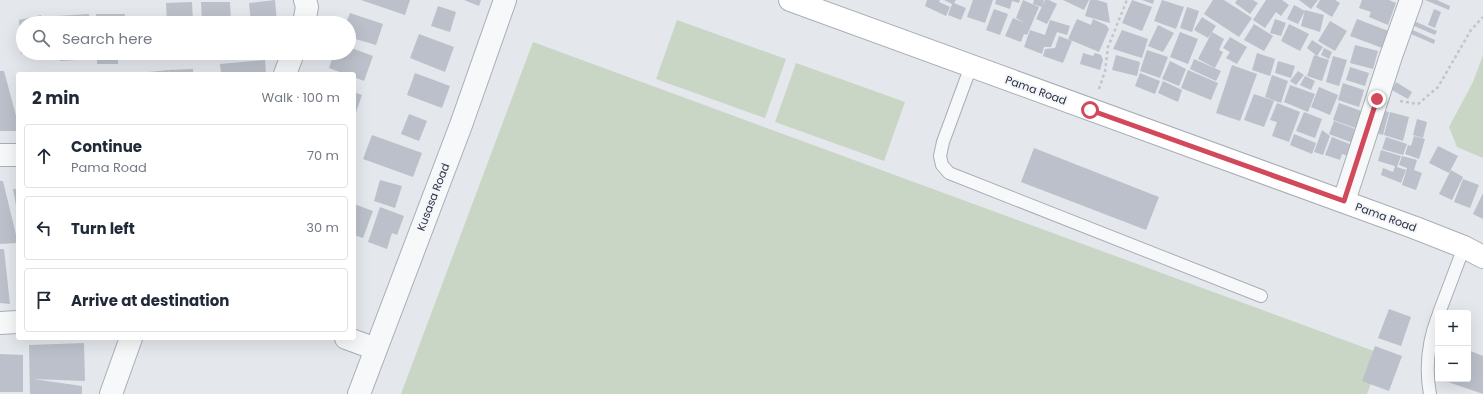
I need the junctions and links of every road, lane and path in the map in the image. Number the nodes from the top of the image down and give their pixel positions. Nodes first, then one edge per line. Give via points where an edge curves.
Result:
1 (305, 0) edge
2 (505, 0) edge
3 (790, 0) edge
4 (1127, 0) edge
5 (1411, 0) edge
6 (305, 16) edge
7 (1483, 17) edge
8 (290, 60) edge
9 (971, 66) junction
10 (286, 72) edge
11 (1377, 99) junction
12 (1090, 110) junction
13 (16, 154) edge
14 (0, 155) edge
15 (1344, 201) junction
16 (1474, 252) edge
17 (1261, 296) dead end
18 (1441, 310) edge
19 (16, 322) edge
20 (0, 323) edge
21 (1435, 326) edge
22 (130, 340) edge
23 (351, 340) edge
24 (376, 349) junction
25 (111, 394) edge
26 (359, 394) edge
27 (1430, 394) edge

1 - 6 street
2 - 24 street, Kusasa Road via 461,125
3 - 9 street, Pama Road
4 - 12 path via 1108,47 1105,71
5 - 11 street
7 - 11 path via 1471,30 1438,87 1418,104
8 - 10 street
9 - 12 street, Pama Road
9 - 17 lane via 940,156 942,165 949,174
11 - 15 street
12 - 15 street, Pama Road
13 - 14 street
15 - 16 street, Pama Road
16 - 18 lane
19 - 20 street
21 - 27 lane via 1427,355
22 - 25 street
23 - 24 street
24 - 26 street, Kusasa Road

